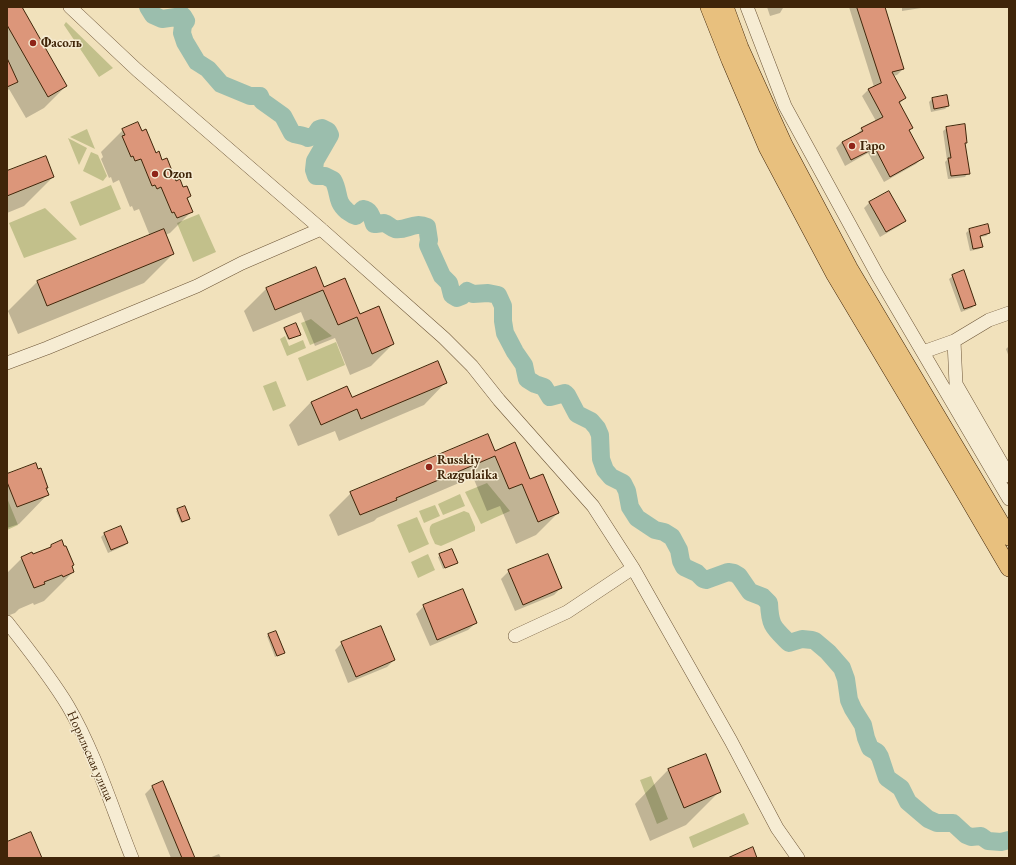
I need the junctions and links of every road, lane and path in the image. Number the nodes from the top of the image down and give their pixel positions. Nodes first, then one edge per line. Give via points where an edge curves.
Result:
1 (70, 7) edge
2 (709, 7) edge
3 (725, 7) edge
4 (747, 7) edge
5 (321, 229) junction
6 (1009, 313) edge
7 (954, 342) junction
8 (923, 352) junction
9 (7, 363) edge
10 (1009, 476) edge
11 (1009, 498) edge
12 (1009, 537) edge
13 (633, 568) junction
14 (1009, 568) edge
15 (7, 622) edge
16 (515, 636) dead end
17 (132, 858) edge
18 (798, 858) edge

1 - 5 street via 137,70
2 - 14 main road via 767,147 831,268
3 - 12 main road via 740,48 784,145 849,268
4 - 8 street via 784,106
5 - 9 street via 242,263 197,286
5 - 13 street via 472,366 593,506
6 - 7 street via 989,320
7 - 8 street
7 - 10 street via 956,384
8 - 11 street
13 - 16 street via 567,612
13 - 18 street via 778,828
15 - 17 street, Норильская улица via 68,706 90,750

